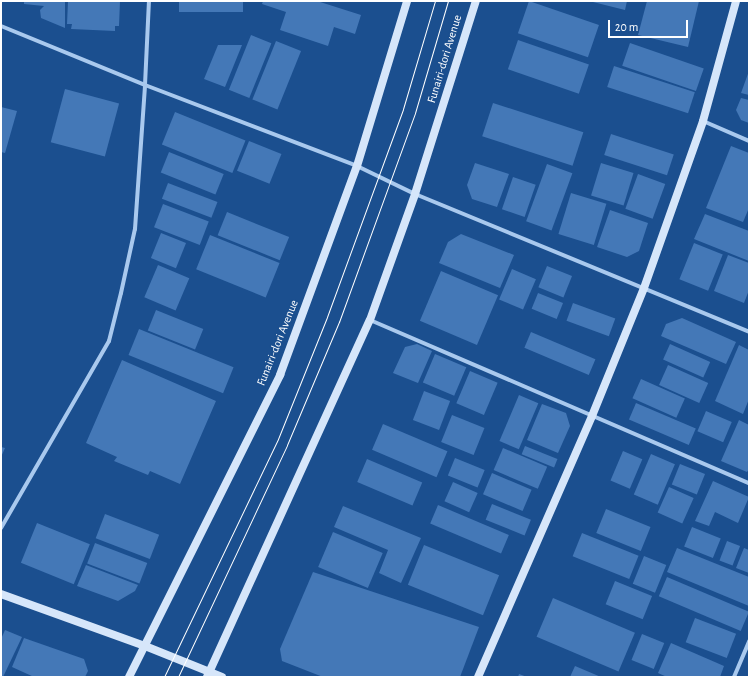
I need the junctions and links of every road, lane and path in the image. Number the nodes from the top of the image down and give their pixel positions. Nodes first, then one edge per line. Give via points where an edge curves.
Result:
1 (149, 1) edge
2 (407, 1) edge
3 (476, 1) edge
4 (736, 1) edge
5 (1, 26) edge
6 (145, 85) junction
7 (704, 121) junction
8 (749, 141) edge
9 (357, 166) junction
10 (415, 194) junction
11 (644, 288) junction
12 (370, 320) junction
13 (749, 332) edge
14 (592, 416) junction
15 (749, 483) edge
16 (1, 528) edge
17 (1, 594) edge
18 (749, 642) edge
19 (145, 646) junction
20 (208, 675) edge
21 (129, 677) edge
22 (222, 677) edge
23 (478, 677) edge
24 (734, 677) edge

1 - 6 street
2 - 9 street, Funairi-dori Avenue
3 - 10 street, Funairi-dori Avenue
4 - 7 street
5 - 6 street
6 - 9 street
6 - 16 street via 135,229 109,341
7 - 8 street
7 - 11 street
9 - 10 street
9 - 19 street, Funairi-dori Avenue via 280,374
10 - 11 street
10 - 12 street, Funairi-dori Avenue
11 - 13 street
11 - 14 street
12 - 14 street
12 - 20 street, Funairi-dori Avenue
14 - 15 street
14 - 23 street
17 - 19 street
18 - 24 street
19 - 20 street
19 - 21 street, Funairi-dori Avenue
20 - 22 street

